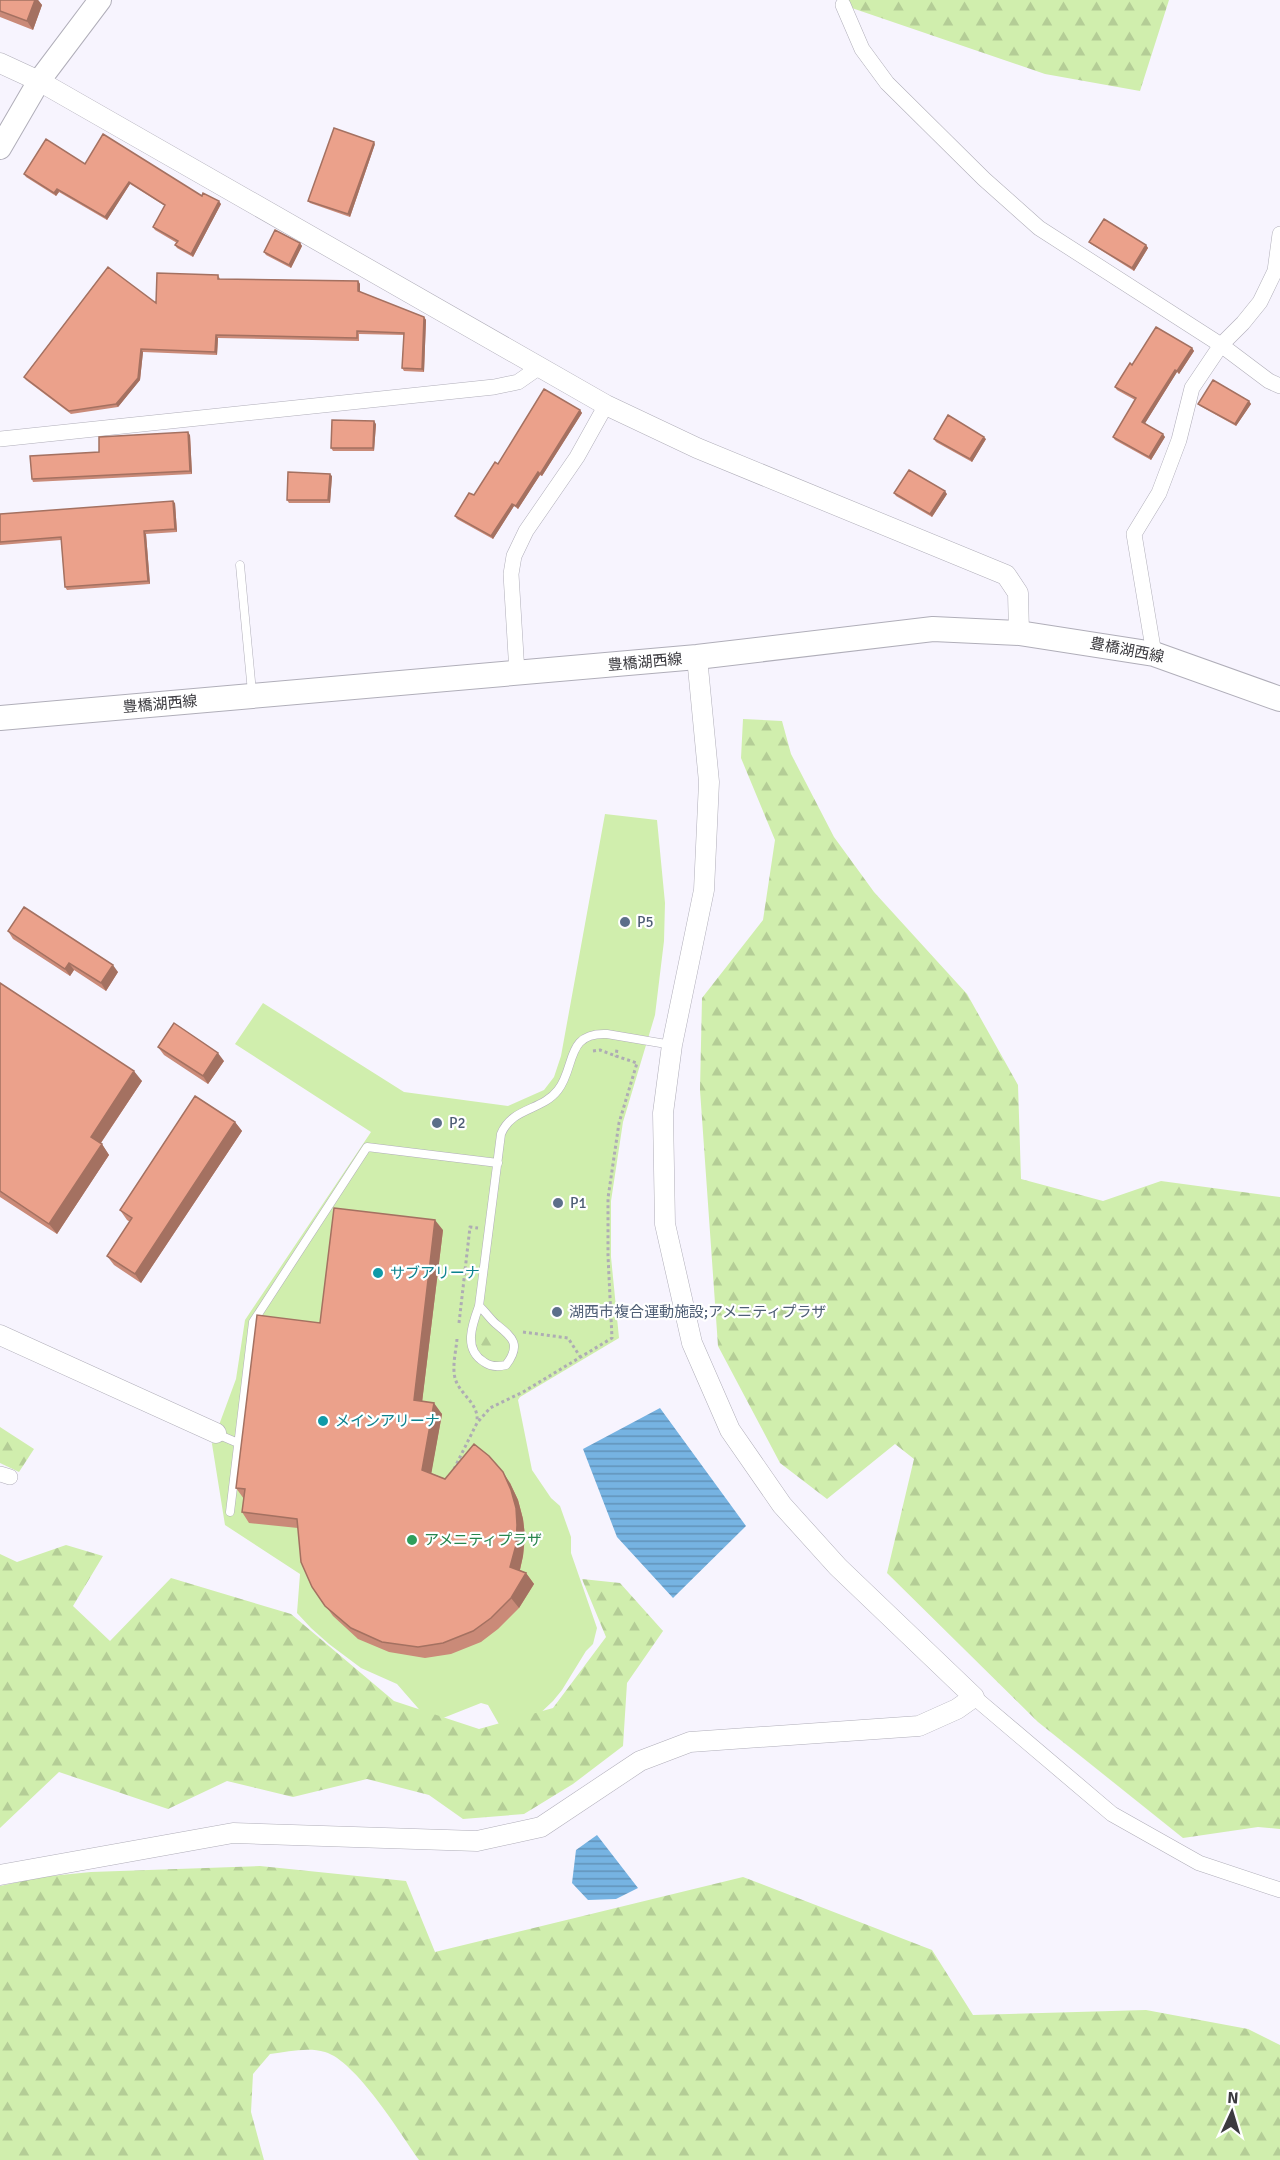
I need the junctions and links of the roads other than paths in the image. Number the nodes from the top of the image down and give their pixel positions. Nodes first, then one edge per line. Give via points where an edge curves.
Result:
1 (100, 0) edge
2 (843, 5) dead end
3 (0, 63) edge
4 (39, 81) junction
5 (0, 148) edge
6 (1280, 234) edge
7 (1221, 345) junction
8 (538, 368) junction
9 (1280, 386) edge
10 (606, 405) junction
11 (0, 440) edge
12 (240, 565) dead end
13 (1019, 633) junction
14 (1154, 654) junction
15 (697, 657) junction
16 (517, 673) junction
17 (252, 696) junction
18 (1280, 699) edge
19 (0, 718) edge
20 (672, 1045) junction
21 (498, 1163) junction
22 (479, 1306) junction
23 (0, 1335) edge
24 (216, 1433) joint
25 (238, 1443) junction
26 (230, 1512) dead end
27 (974, 1697) junction
28 (0, 1875) edge
29 (1280, 1890) edge

1 - 4 main road
2 - 7 street via 862,49 887,82 984,179 1039,228
3 - 4 street
4 - 5 main road
4 - 8 street
6 - 7 street via 1275,272 1260,302
7 - 9 street
7 - 14 street via 1192,388 1179,440 1159,493 1134,534
8 - 10 street
8 - 11 street via 518,382 494,387
10 - 13 street via 697,448 1006,575 1018,593
10 - 16 street via 514,556 511,574
12 - 17 lane
13 - 14 main road, 豊橋湖西線
13 - 15 main road, 豊橋湖西線 via 933,629
14 - 18 main road, 豊橋湖西線
15 - 16 main road, 豊橋湖西線
15 - 20 street via 709,782 704,890
16 - 17 main road, 豊橋湖西線
17 - 19 main road, 豊橋湖西線
20 - 21 lane via 594,1034 576,1045 564,1082 551,1098 518,1113 504,1126
20 - 27 street via 663,1113 665,1224 692,1343 730,1430 782,1505 838,1567
21 - 22 lane
21 - 25 lane via 367,1147 253,1322
22 - 22 lane via 514,1341 513,1355 506,1365 494,1367 472,1352 472,1332
23 - 24 street
24 - 25 lane
25 - 26 lane
27 - 28 street via 919,1726 690,1742 640,1761 541,1827 477,1840 233,1833
27 - 29 street via 1112,1814 1198,1863

